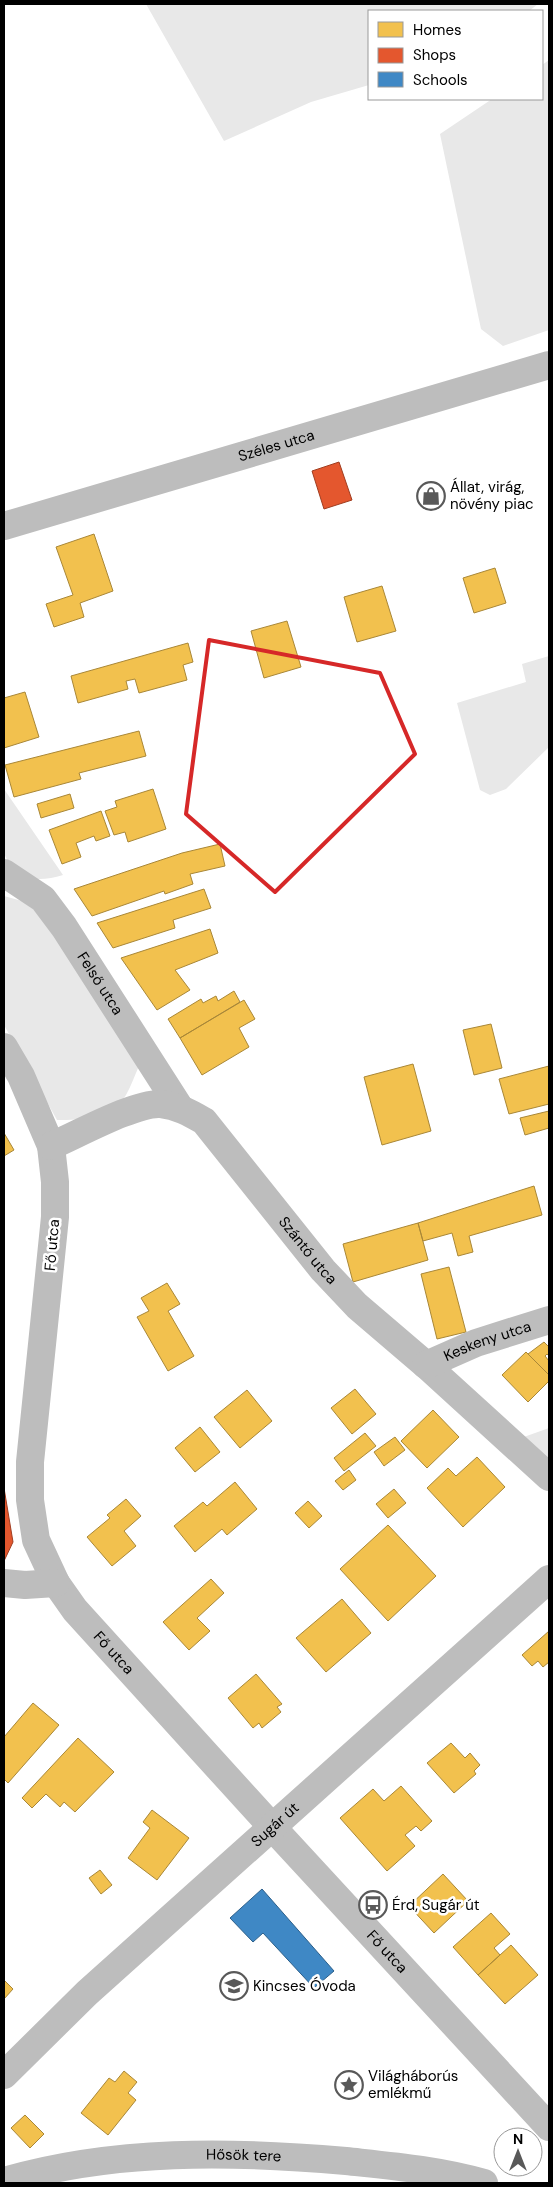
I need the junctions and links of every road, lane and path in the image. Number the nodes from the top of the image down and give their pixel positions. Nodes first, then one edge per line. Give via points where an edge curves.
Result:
1 (549, 365) edge
2 (4, 526) edge
3 (4, 874) edge
4 (4, 1047) edge
5 (180, 1108) junction
6 (51, 1146) junction
7 (549, 1320) edge
8 (426, 1365) junction
9 (549, 1477) edge
10 (549, 1579) edge
11 (4, 1583) edge
12 (56, 1583) junction
13 (273, 1828) junction
14 (4, 2075) edge
15 (549, 2127) edge
16 (4, 2181) edge
17 (484, 2183) edge

1 - 2 street, Széles utca
3 - 5 street, Felső utca via 43,900 64,927
4 - 6 street, Fő utca via 21,1076
5 - 6 street, Szántó utca via 160,1104 140,1106
5 - 8 street, Szántó utca via 204,1121 323,1270 357,1306
6 - 12 street, Fő utca via 55,1217 30,1462 30,1500 36,1540
7 - 8 street, Keskeny utca via 476,1343
8 - 9 street, Szántó utca
10 - 13 street, Sugár út
11 - 12 street
12 - 13 street, Fő utca via 75,1610
13 - 14 street, Sugár út via 87,1993
13 - 15 street, Fő utca
16 - 17 street, Hősök tere via 98,2161 164,2155 279,2155 406,2167

